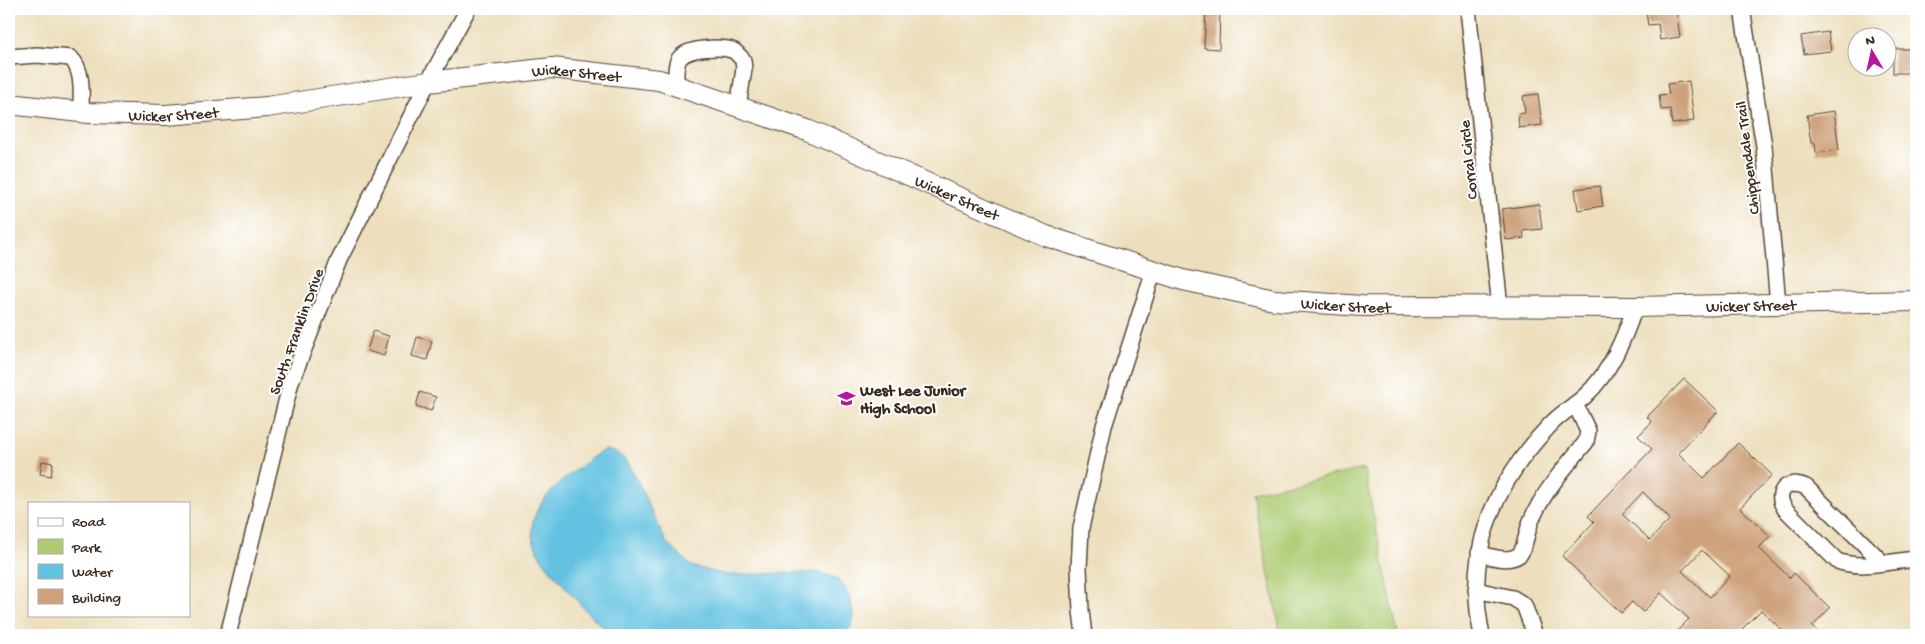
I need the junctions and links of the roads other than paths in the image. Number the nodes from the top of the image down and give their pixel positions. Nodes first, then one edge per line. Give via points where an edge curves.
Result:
1 (468, 9) edge
2 (1468, 9) edge
3 (1742, 9) edge
4 (9, 57) edge
5 (428, 82) junction
6 (676, 86) junction
7 (9, 104) edge
8 (738, 107) junction
9 (81, 112) junction
10 (1154, 270) junction
11 (1916, 302) edge
12 (1778, 304) junction
13 (1500, 307) junction
14 (1635, 307) junction
15 (1575, 404) junction
16 (1479, 553) junction
17 (1916, 559) edge
18 (1882, 562) junction
19 (1476, 590) junction
20 (228, 635) edge
21 (1084, 635) edge
22 (1482, 635) edge
23 (1535, 635) edge

1 - 5 street, South Franklin Drive
2 - 13 street, Corral Circle
3 - 12 street, Chippendale Trail via 1764,146
4 - 9 street via 71,58 77,64 80,76
5 - 6 main road, Wicker Street via 552,68 659,80
5 - 9 main road, Wicker Street via 258,108 166,115
5 - 20 street, South Franklin Drive via 339,260 291,382
6 - 8 main road, Wicker Street
6 - 8 street via 677,61 682,54 706,48 734,51 743,60 744,69
7 - 9 main road, Wicker Street
8 - 10 main road, Wicker Street via 807,130 1046,236
10 - 13 main road, Wicker Street via 1183,280 1274,300 1362,306
10 - 21 street via 1104,426 1081,528 1080,585
11 - 12 main road, Wicker Street
12 - 14 main road, Wicker Street
13 - 14 main road, Wicker Street
14 - 15 street via 1608,367
15 - 16 street via 1551,423 1502,491 1486,523
15 - 16 street via 1588,431 1586,442 1540,504 1521,553 1514,558 1492,558
16 - 19 street
17 - 18 street
18 - 18 street via 1848,565 1838,561 1785,509 1780,502 1784,488 1798,483 1806,487
19 - 22 street
19 - 23 street via 1513,598 1524,605

